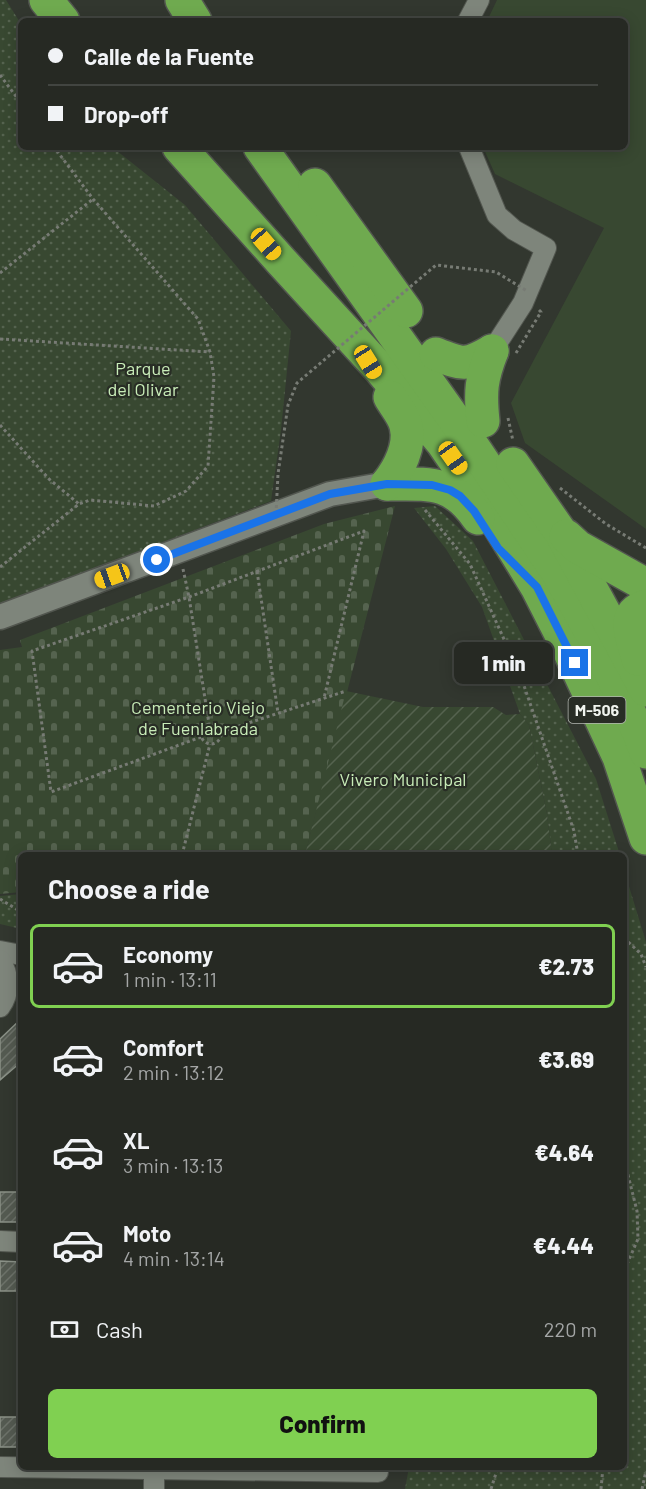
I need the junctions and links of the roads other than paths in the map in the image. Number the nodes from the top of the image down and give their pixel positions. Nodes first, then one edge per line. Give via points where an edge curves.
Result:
1 (46, 0) edge
2 (161, 0) edge
3 (182, 0) edge
4 (479, 0) edge
5 (61, 18) edge
6 (171, 18) edge
7 (193, 18) edge
8 (470, 18) edge
9 (182, 150) edge
10 (263, 150) edge
11 (288, 150) edge
12 (470, 150) edge
13 (357, 345) junction
14 (436, 354) junction
15 (503, 355) junction
16 (495, 417) junction
17 (387, 484) junction
18 (561, 533) junction
19 (646, 585) edge
20 (537, 587) junction
21 (646, 606) edge
22 (0, 617) edge
23 (646, 690) edge
24 (646, 753) edge
25 (646, 838) edge
26 (0, 951) edge
27 (18, 954) edge
28 (0, 960) edge
29 (8, 1000) edge
30 (0, 1241) edge
31 (18, 1242) edge
32 (0, 1467) edge
33 (18, 1467) edge
34 (154, 1470) edge
35 (210, 1470) edge
36 (377, 1476) edge
37 (154, 1489) edge

1 - 5 highway
2 - 6 highway
3 - 7 highway
4 - 8 street
9 - 13 highway, M-506
10 - 24 highway, M-506 via 558,573 596,642
11 - 14 highway
12 - 15 street via 497,215 546,248 532,298 523,303
13 - 17 highway via 406,426 407,440 399,468
13 - 20 highway, M-506 via 442,442
14 - 15 highway via 472,363
14 - 16 highway
15 - 16 highway via 484,371 480,394
16 - 18 highway
17 - 20 highway via 432,485 460,496 498,548
17 - 22 street via 330,494
18 - 19 highway via 578,547
18 - 23 highway
20 - 25 highway, M-506 via 619,757
21 - 23 highway via 634,611 630,630
26 - 27 street
28 - 29 street via 8,979
30 - 31 street
32 - 33 street
34 - 37 street
35 - 36 street

